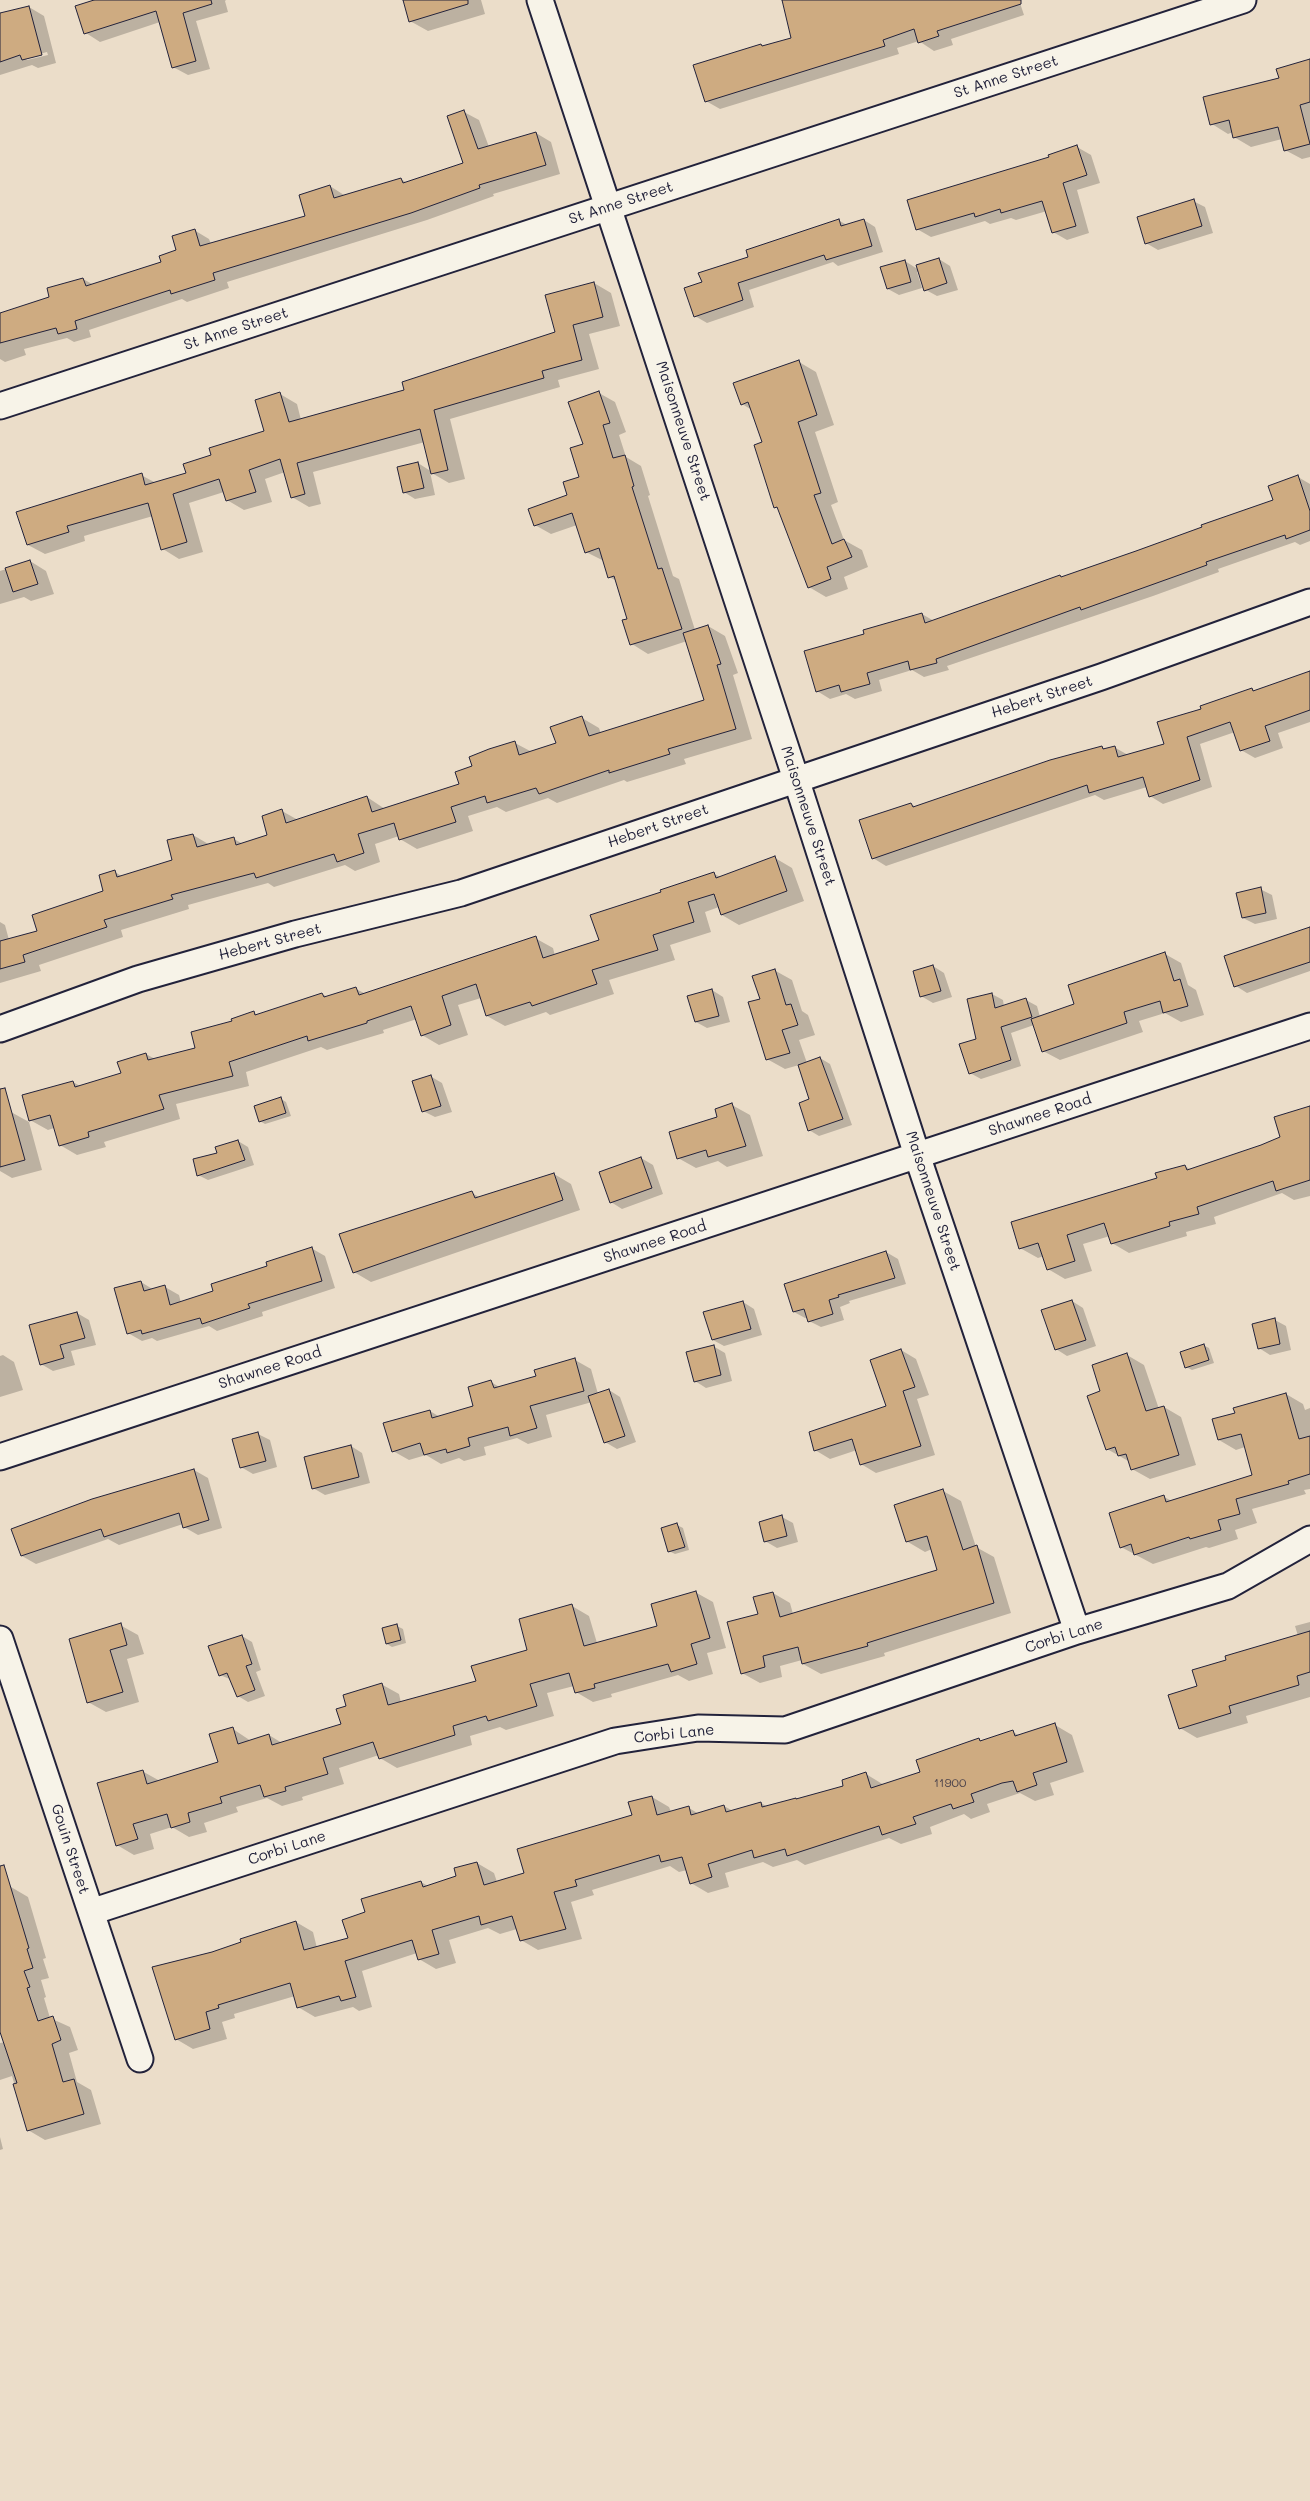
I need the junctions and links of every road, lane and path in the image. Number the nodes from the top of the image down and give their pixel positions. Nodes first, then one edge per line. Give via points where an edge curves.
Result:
1 (540, 0) edge
2 (1243, 0) edge
3 (609, 206) junction
4 (0, 406) edge
5 (1310, 602) edge
6 (796, 779) junction
7 (1310, 1026) edge
8 (0, 1030) edge
9 (917, 1155) junction
10 (0, 1457) edge
11 (1310, 1539) edge
12 (1077, 1631) junction
13 (0, 1639) edge
14 (91, 1912) junction
15 (140, 2059) dead end

1 - 3 street, Maisonneuve Street
2 - 3 street, St Anne Street
3 - 4 street, St Anne Street
3 - 6 street, Maisonneuve Street
5 - 6 street, Hebert Street via 1101,677
6 - 8 street, Hebert Street via 461,893 295,934 138,979
6 - 9 street, Maisonneuve Street
7 - 9 street, Shawnee Road
9 - 10 street, Shawnee Road
9 - 12 street, Maisonneuve Street
11 - 12 street, Corbi Lane via 1228,1586
12 - 14 street, Corbi Lane via 785,1730 698,1728 615,1741
13 - 14 street, Gouin Street
14 - 15 street, Gouin Street

